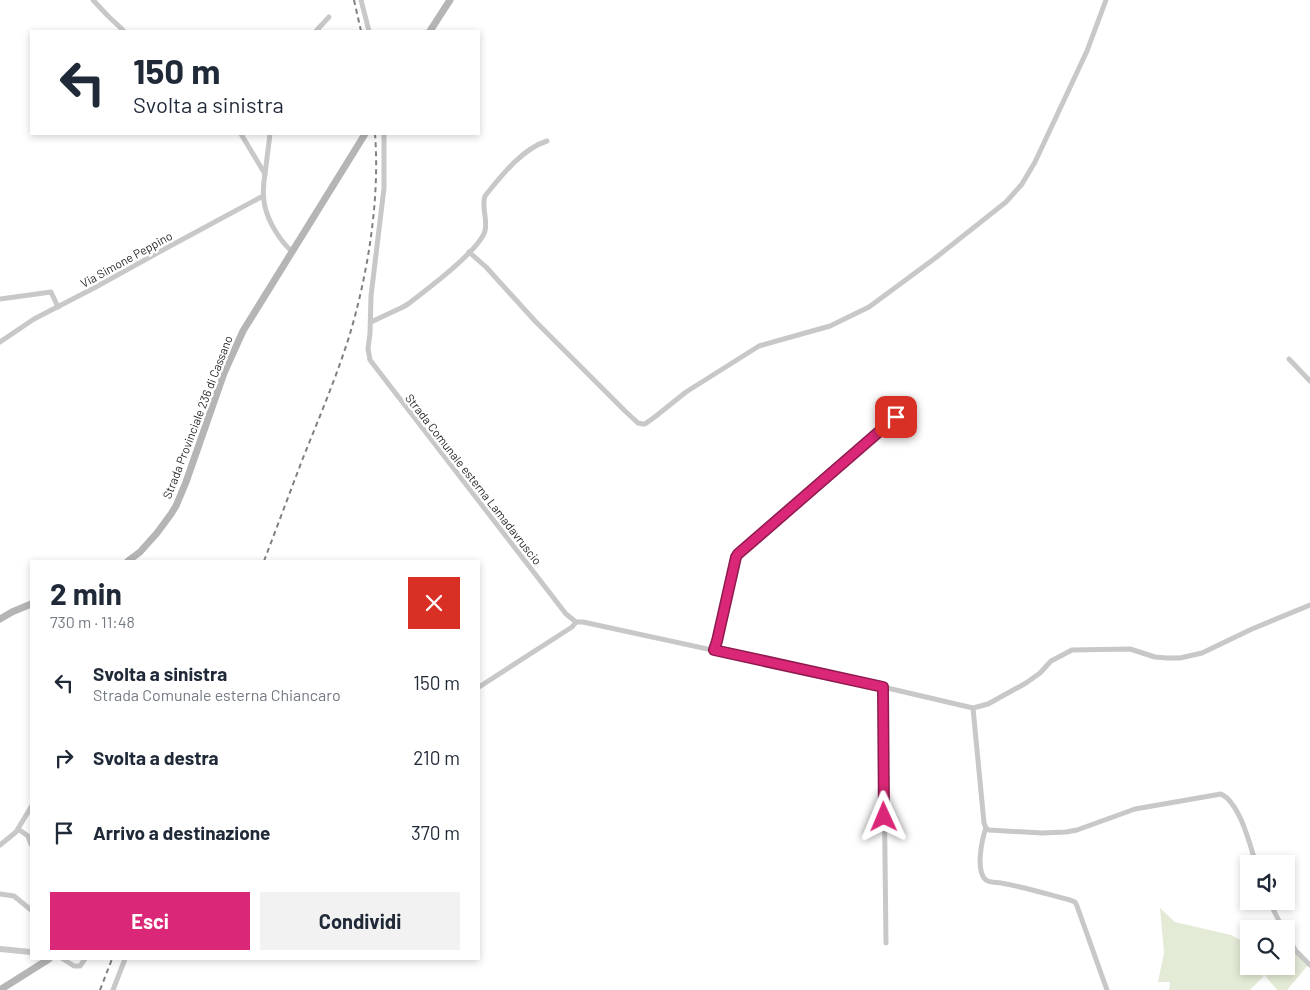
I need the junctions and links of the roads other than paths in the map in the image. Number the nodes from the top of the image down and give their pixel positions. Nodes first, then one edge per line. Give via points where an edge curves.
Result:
1 (94, 0) edge
2 (361, 0) edge
3 (450, 0) edge
4 (1106, 0) edge
5 (329, 17) dead end
6 (123, 30) edge
7 (317, 30) edge
8 (369, 30) edge
9 (431, 30) edge
10 (242, 135) edge
11 (270, 135) edge
12 (365, 135) edge
13 (384, 135) edge
14 (547, 141) dead end
15 (265, 174) junction
16 (263, 196) junction
17 (292, 251) junction
18 (469, 252) junction
19 (0, 299) edge
20 (58, 306) junction
21 (371, 322) junction
22 (0, 342) edge
23 (1289, 359) dead end
24 (1310, 381) edge
25 (896, 417) dead end
26 (140, 552) junction
27 (129, 560) edge
28 (137, 560) edge
29 (30, 604) edge
30 (1310, 605) edge
31 (0, 619) edge
32 (576, 622) junction
33 (714, 650) junction
34 (480, 686) edge
35 (883, 687) junction
36 (973, 708) junction
37 (30, 809) edge
38 (986, 828) junction
39 (17, 831) junction
40 (30, 841) edge
41 (0, 845) edge
42 (1253, 855) edge
43 (0, 894) edge
44 (30, 908) edge
45 (886, 943) dead end
46 (0, 948) edge
47 (1295, 949) edge
48 (30, 952) edge
49 (48, 960) edge
50 (65, 960) edge
51 (85, 960) edge
52 (125, 960) edge
53 (1310, 965) edge
54 (0, 990) edge
55 (113, 990) edge
56 (1107, 990) edge

1 - 6 street
2 - 8 street
3 - 9 main road
4 - 18 street via 1087,51 1034,162 1022,184 1006,202 868,307 824,328 759,346 686,392 645,424 625,411
5 - 7 street
10 - 15 street
11 - 15 street
12 - 17 main road, Strada Provinciale 236 di Cassano
13 - 21 street, Strada Comunale esterna Lamadavruscio via 384,188 371,296
14 - 18 street via 523,155 485,196 486,227 482,238
15 - 16 street
16 - 17 street via 268,219
16 - 20 street, Via Simone Peppino
17 - 26 main road, Strada Provinciale 236 di Cassano via 248,321 230,359 176,506
18 - 21 street via 408,304
19 - 20 street via 51,292
20 - 22 street, Via Simone Peppino
21 - 32 street, Strada Comunale esterna Lamadavruscio via 370,360 566,614
23 - 24 street
25 - 33 street via 738,554
26 - 27 main road
26 - 28 main road
29 - 31 main road
30 - 36 street via 1202,653 1180,658 1155,657 1130,649 1072,650 1051,661 1026,683 988,704
32 - 33 street
32 - 34 street
33 - 35 street
35 - 36 street
35 - 45 street
36 - 38 street
37 - 39 street
38 - 42 street via 994,831 1066,832 1135,809 1221,794 1226,796 1241,820
38 - 56 street via 980,860 985,880 1075,902
39 - 40 street via 28,836
39 - 41 street
43 - 44 street via 14,896
46 - 48 street
47 - 53 street
49 - 54 main road
50 - 51 street via 80,966
52 - 55 street

